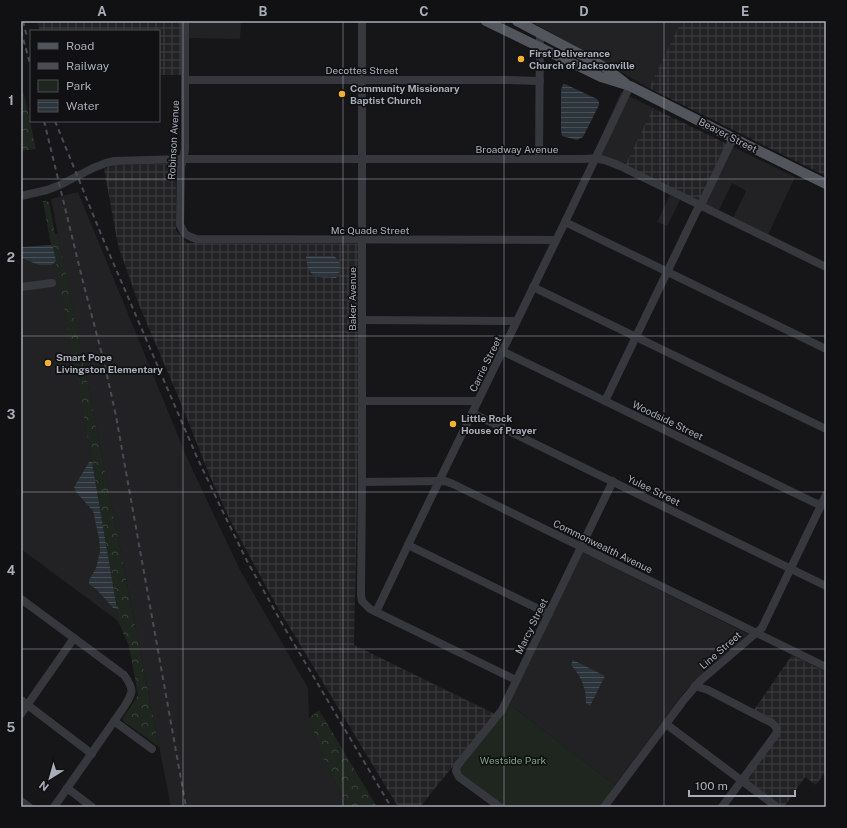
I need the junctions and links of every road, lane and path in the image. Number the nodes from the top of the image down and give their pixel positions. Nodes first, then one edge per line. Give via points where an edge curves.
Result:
1 (185, 21) edge
2 (362, 21) edge
3 (487, 21) edge
4 (516, 21) edge
5 (540, 33) junction
6 (540, 48) junction
7 (582, 55) junction
8 (577, 66) junction
9 (185, 80) junction
10 (362, 80) junction
11 (540, 81) junction
12 (630, 86) junction
13 (733, 138) junction
14 (596, 158) junction
15 (183, 159) junction
16 (362, 159) junction
17 (539, 159) junction
18 (826, 184) edge
19 (21, 196) edge
20 (701, 205) junction
21 (565, 222) junction
22 (186, 234) joint
23 (362, 240) junction
24 (556, 240) junction
25 (826, 267) edge
26 (668, 272) junction
27 (52, 283) dead end
28 (21, 286) edge
29 (533, 287) junction
30 (362, 320) junction
31 (516, 321) junction
32 (636, 337) junction
33 (826, 349) edge
34 (502, 351) junction
35 (362, 401) junction
36 (478, 401) junction
37 (605, 401) junction
38 (472, 413) junction
39 (826, 429) edge
40 (439, 480) junction
41 (613, 481) junction
42 (362, 482) junction
43 (826, 495) edge
44 (824, 504) edge
45 (408, 545) junction
46 (581, 546) junction
47 (790, 568) junction
48 (826, 586) edge
49 (21, 599) edge
50 (376, 612) junction
51 (549, 614) junction
52 (756, 632) junction
53 (74, 638) junction
54 (826, 667) edge
55 (516, 680) junction
56 (695, 686) junction
57 (24, 703) edge
58 (21, 714) edge
59 (114, 721) junction
60 (666, 724) junction
61 (152, 749) dead end
62 (92, 754) junction
63 (741, 781) junction
64 (67, 788) junction
65 (21, 801) edge
66 (608, 806) edge
67 (29, 807) edge
68 (54, 807) edge
69 (92, 807) edge
70 (500, 807) edge
71 (722, 807) edge
72 (776, 807) edge

1 - 9 street, Robinson Avenue
2 - 10 street, Baker Avenue
3 - 6 main road, Beaver Street
4 - 5 main road, Beaver Street
5 - 6 street
5 - 7 main road, Beaver Street
6 - 8 main road, Beaver Street
6 - 11 street
7 - 8 street
7 - 12 main road, Beaver Street via 606,68
8 - 12 main road, Beaver Street
9 - 10 street, Decottes Street
9 - 15 street, Robinson Avenue
10 - 11 street, Decottes Street
10 - 16 street, Baker Avenue
11 - 17 street
12 - 13 main road, Beaver Street
12 - 14 street, Carrie Street
13 - 18 main road, Beaver Street
13 - 20 street
14 - 17 street, Broadway Avenue
14 - 20 street, Broadway Avenue via 620,166
14 - 21 street, Carrie Street
15 - 16 street, Broadway Avenue
15 - 19 street via 114,161 47,190
15 - 22 street, Robinson Avenue via 180,224
16 - 17 street, Broadway Avenue
16 - 23 street, Baker Avenue
20 - 25 street, Broadway Avenue
20 - 26 street
21 - 24 street, Carrie Street
21 - 26 street
22 - 23 street, Mc Quade Street via 196,239
23 - 24 street, Mc Quade Street
23 - 30 street, Baker Avenue
24 - 29 street, Carrie Street
26 - 32 street
26 - 33 street
27 - 28 street
29 - 31 street, Carrie Street
29 - 32 street
30 - 31 street
30 - 35 street, Baker Avenue
31 - 34 street, Carrie Street
32 - 37 street
32 - 39 street
34 - 36 street, Carrie Street
34 - 37 street, Woodside Street
35 - 36 street
35 - 42 street, Baker Avenue
36 - 38 street, Carrie Street
37 - 44 street, Woodside Street via 815,503
38 - 40 street, Carrie Street
38 - 41 street, Yulee Street
40 - 42 street, Commonwealth Avenue
40 - 45 street, Carrie Street
40 - 46 street, Commonwealth Avenue via 453,484
41 - 46 street, Marcy Street
41 - 47 street, Yulee Street
42 - 50 street, Baker Avenue via 361,595 362,601
43 - 44 street, Line Street
44 - 47 street, Line Street
45 - 50 street, Carrie Street
45 - 51 street
46 - 51 street, Marcy Street
46 - 52 street, Commonwealth Avenue
47 - 48 street, Yulee Street
47 - 52 street, Line Street via 762,628
49 - 53 street
50 - 55 street
51 - 55 street, Marcy Street
52 - 54 street, Commonwealth Avenue
52 - 56 street, Line Street
53 - 57 street
53 - 59 street via 124,675 129,682 132,694
55 - 70 street, Marcy Street via 502,710 457,766 456,771 459,777
56 - 60 street, Line Street
56 - 63 street via 708,690 777,728 776,734
57 - 58 street
57 - 62 street
59 - 61 street
59 - 62 street
60 - 63 street
60 - 66 street, Line Street
62 - 64 street
63 - 71 street
63 - 72 street
64 - 68 street
64 - 69 street
65 - 67 street

